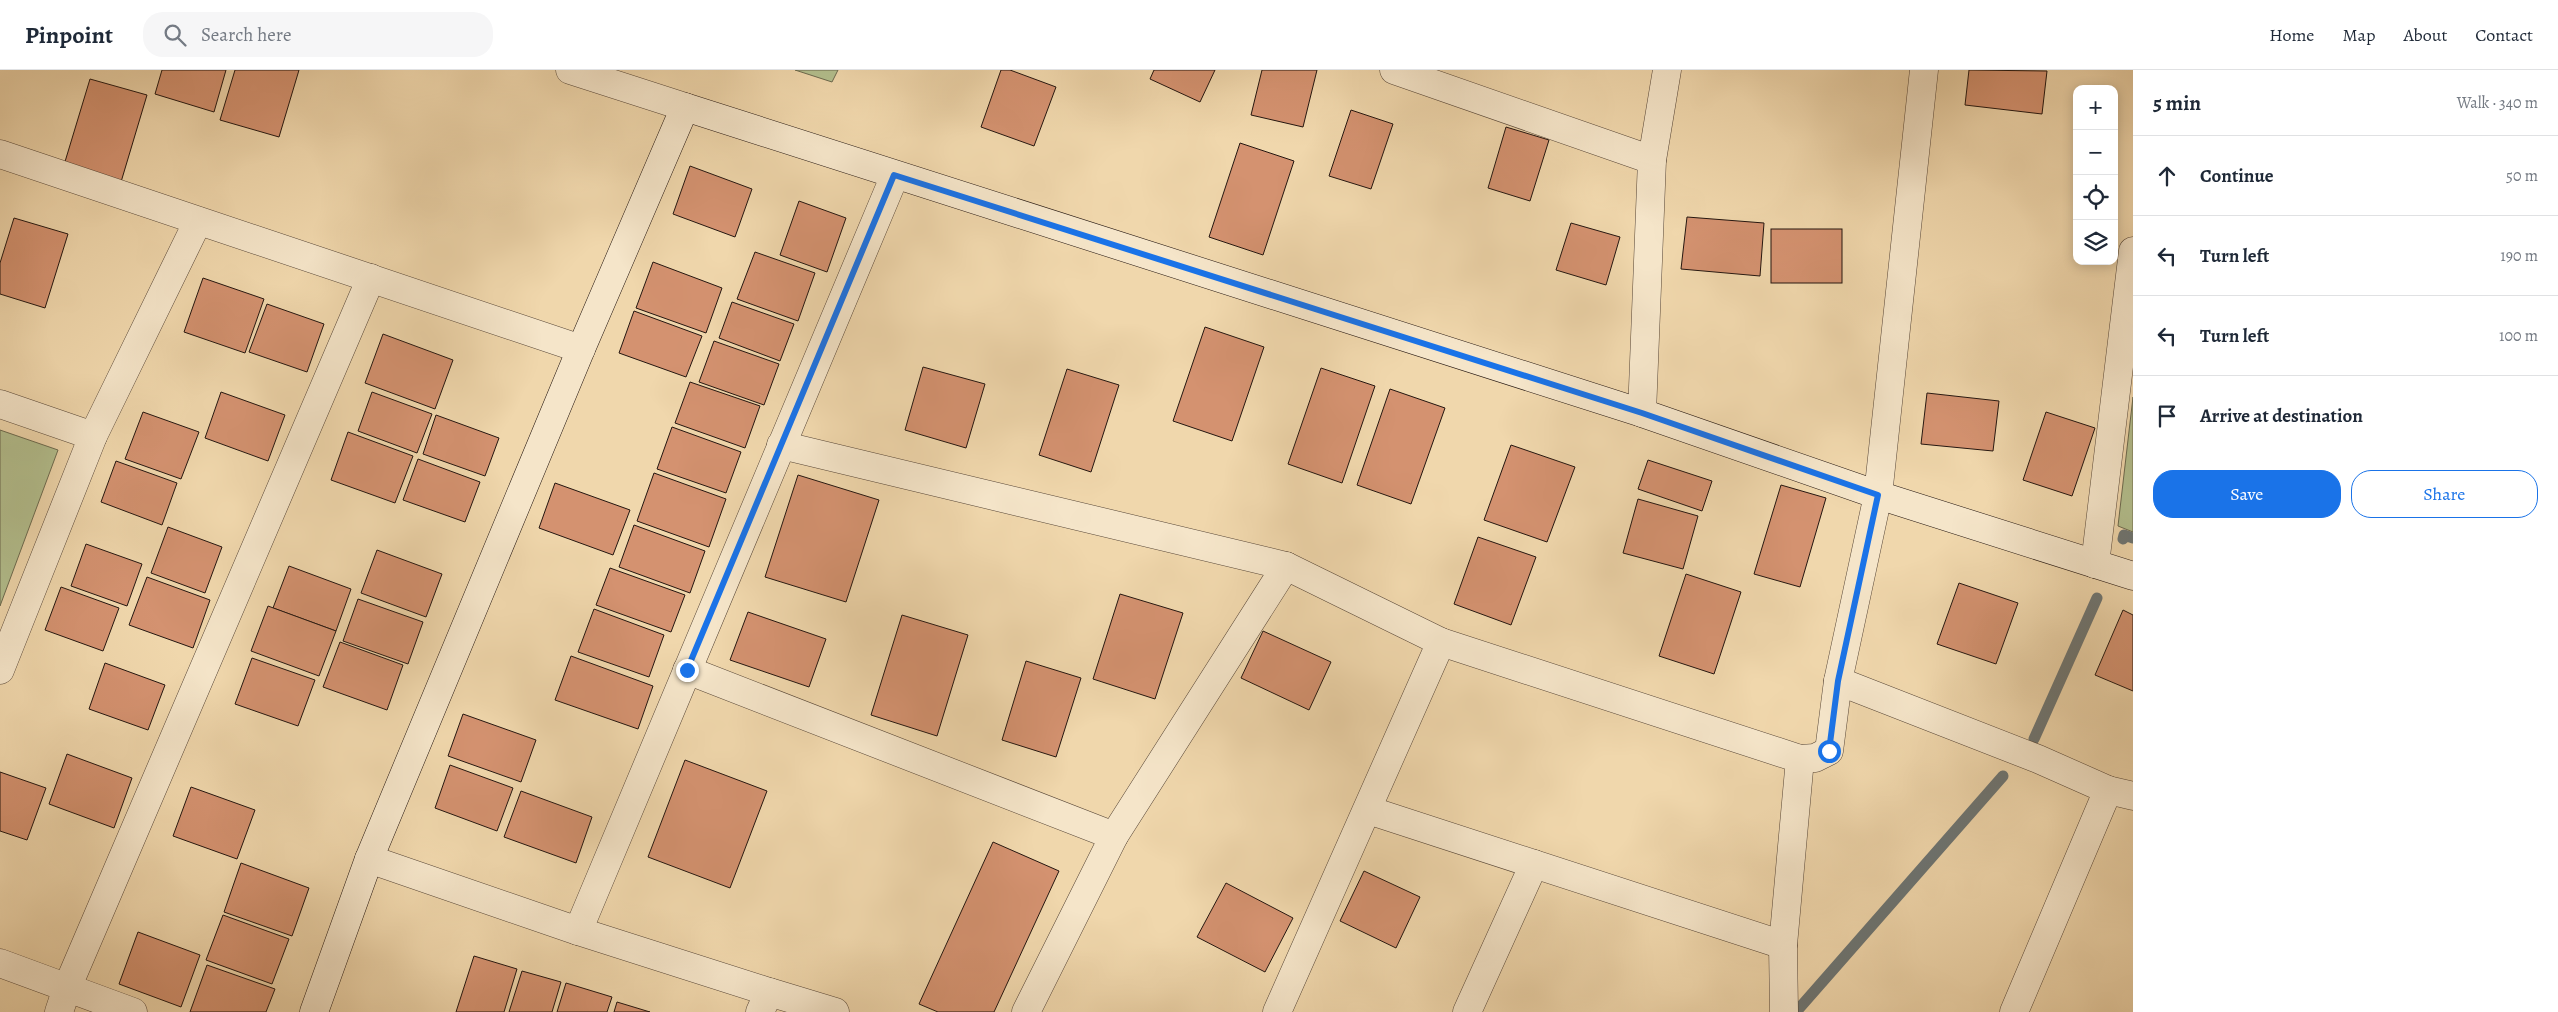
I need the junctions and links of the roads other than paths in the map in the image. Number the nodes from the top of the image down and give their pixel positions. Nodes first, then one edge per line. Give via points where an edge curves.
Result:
1 (570, 70) edge
2 (1394, 70) edge
3 (1667, 70) edge
4 (1924, 70) edge
5 (685, 107) junction
6 (0, 154) edge
7 (1652, 160) junction
8 (894, 175) junction
9 (198, 221) junction
10 (2133, 251) edge
11 (371, 278) junction
12 (581, 348) junction
13 (0, 404) edge
14 (1642, 413) junction
15 (93, 436) junction
16 (782, 445) junction
17 (1878, 495) junction
18 (2095, 564) junction
19 (1286, 566) junction
20 (2133, 576) edge
21 (1441, 642) junction
22 (0, 670) edge
23 (687, 670) junction
24 (1838, 681) junction
25 (1800, 760) junction
26 (2121, 793) edge
27 (1368, 810) junction
28 (1114, 836) junction
29 (369, 859) junction
30 (1534, 864) junction
31 (578, 931) junction
32 (1783, 945) junction
33 (0, 963) edge
34 (63, 1000) edge
35 (764, 1002) edge
36 (1784, 1008) edge
37 (134, 1012) edge
38 (314, 1012) edge
39 (835, 1012) edge
40 (1026, 1012) edge
41 (1277, 1012) edge
42 (1467, 1012) edge
43 (2014, 1012) edge

1 - 5 street
2 - 7 street
3 - 7 street
4 - 17 street
5 - 8 street
5 - 12 street
6 - 9 street
7 - 14 street
8 - 14 street
8 - 16 street
9 - 11 street
9 - 15 street
10 - 18 street
11 - 12 street
11 - 34 street
12 - 29 street
13 - 15 street
14 - 17 street
15 - 22 street
16 - 19 street
16 - 23 street
17 - 18 street
17 - 24 street
18 - 20 street
19 - 21 street
19 - 28 street
21 - 25 street
21 - 27 street
23 - 28 street
23 - 31 street
24 - 25 street via 1829,751 1815,758
24 - 26 street
25 - 32 street
26 - 43 street
27 - 30 street
27 - 41 street
28 - 40 street
29 - 31 street
29 - 38 street
30 - 32 street
30 - 42 street
31 - 35 street
32 - 36 street
33 - 34 street
34 - 37 street
35 - 39 street

